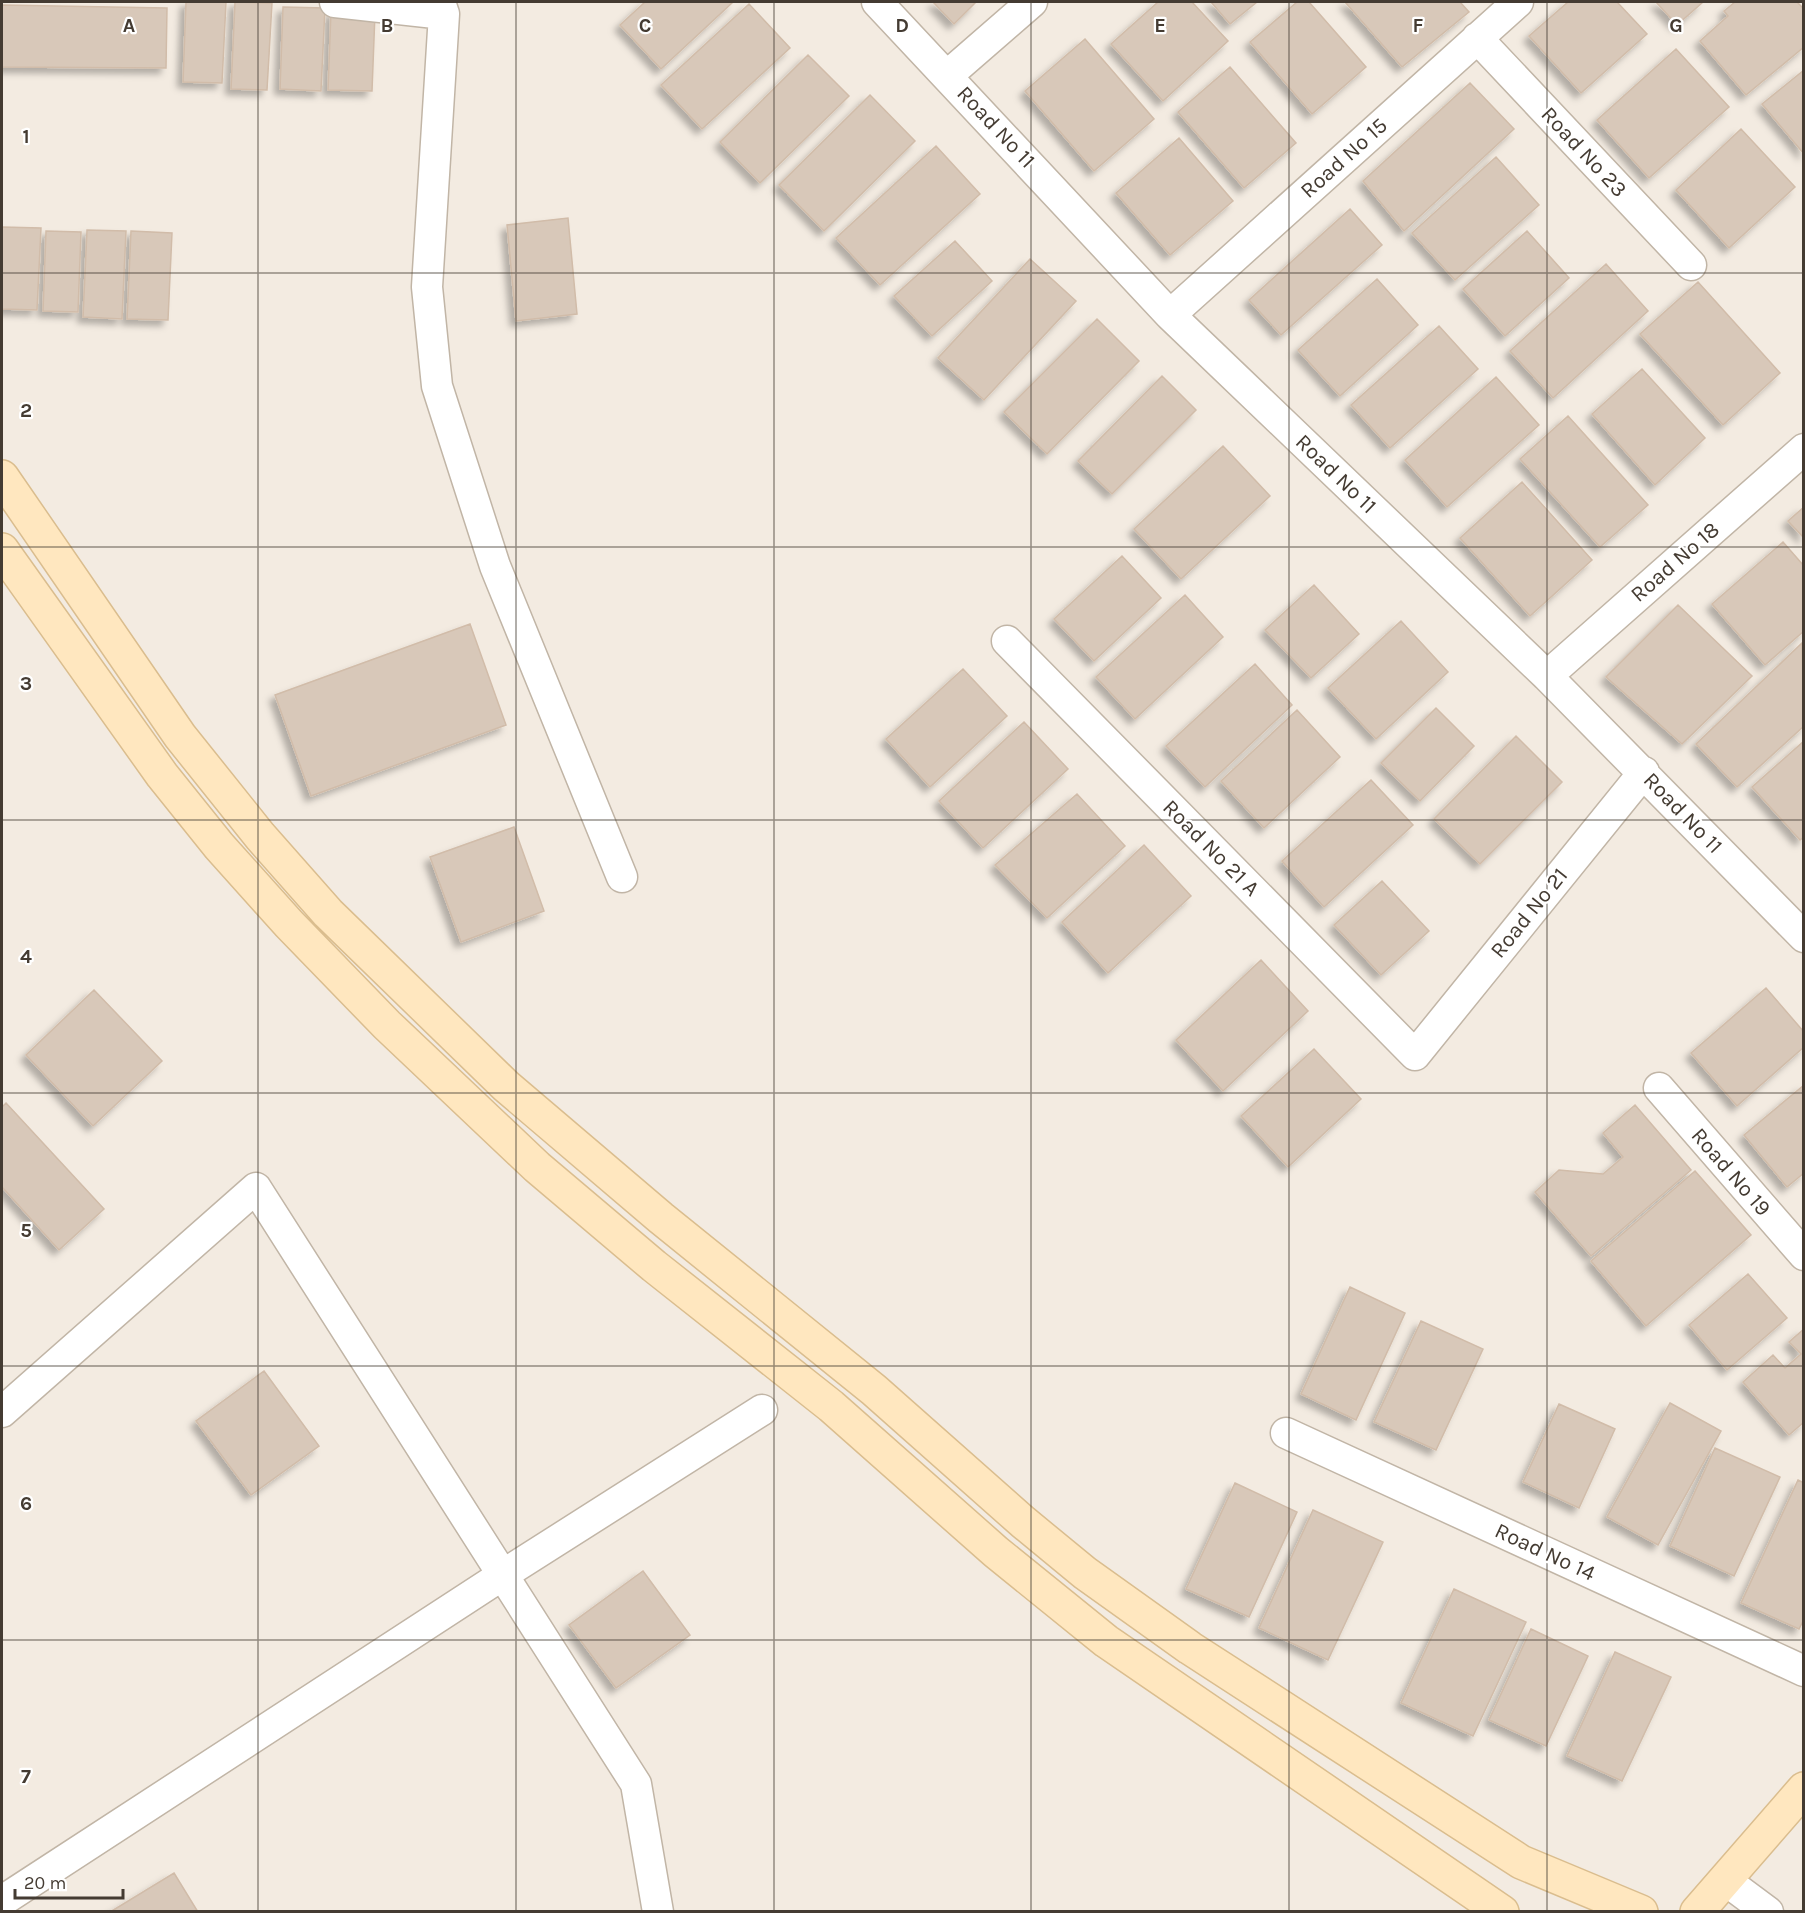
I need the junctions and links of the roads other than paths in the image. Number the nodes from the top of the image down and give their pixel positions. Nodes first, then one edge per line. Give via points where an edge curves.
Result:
1 (335, 2) edge
2 (877, 2) edge
3 (1032, 2) edge
4 (1518, 2) edge
5 (442, 8) edge
6 (1477, 38) junction
7 (948, 75) junction
8 (1691, 265) dead end
9 (1170, 315) junction
10 (1803, 449) edge
11 (2, 477) edge
12 (2, 550) edge
13 (1007, 641) dead end
14 (1547, 676) junction
15 (1644, 772) junction
16 (622, 877) dead end
17 (1803, 937) edge
18 (1415, 1055) joint
19 (1659, 1088) dead end
20 (1803, 1255) edge
21 (762, 1410) dead end
22 (2, 1412) edge
23 (1286, 1432) dead end
24 (501, 1576) junction
25 (1803, 1671) edge
26 (1803, 1789) edge
27 (1725, 1880) junction
28 (4, 1895) edge
29 (657, 1911) edge
30 (1503, 1911) edge
31 (1641, 1911) edge
32 (1697, 1911) edge
33 (1768, 1911) edge

1 - 5 street
2 - 7 street, Road No 11
3 - 7 street
4 - 6 street, Road No 15
5 - 16 street via 427,287 436,386 495,566
6 - 8 street, Road No 23
6 - 9 street, Road No 15
7 - 9 street, Road No 11
9 - 14 street, Road No 11
10 - 14 street, Road No 18
11 - 31 street via 180,736 260,836 328,913 506,1086 874,1390 1085,1573 1190,1648 1521,1862
12 - 30 street via 162,775 219,846 387,1025 537,1167 654,1266 831,1406 1052,1599 1106,1641
13 - 18 street, Road No 21 A
14 - 15 street, Road No 11
15 - 17 street, Road No 11
15 - 18 street, Road No 21
19 - 20 street, Road No 19
21 - 24 street
22 - 24 street via 256,1188
23 - 25 street, Road No 14
24 - 28 street
24 - 29 street via 636,1784
26 - 27 street
27 - 32 street
27 - 33 street

